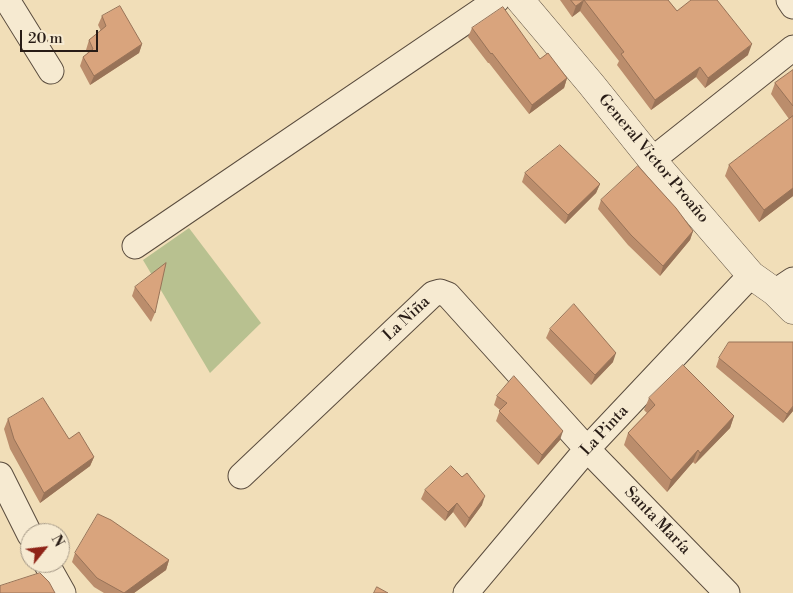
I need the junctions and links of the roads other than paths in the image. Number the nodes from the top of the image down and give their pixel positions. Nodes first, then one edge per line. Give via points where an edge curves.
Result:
1 (7, 0) edge
2 (496, 0) edge
3 (520, 0) edge
4 (789, 0) edge
5 (793, 6) edge
6 (793, 48) edge
7 (51, 71) dead end
8 (652, 160) junction
9 (135, 246) dead end
10 (751, 275) junction
11 (787, 294) edge
12 (587, 449) junction
13 (0, 475) edge
14 (241, 476) dead end
15 (24, 523) edge
16 (52, 573) edge
17 (63, 593) edge
18 (466, 593) edge
19 (727, 593) edge

1 - 7 street
2 - 9 street
3 - 8 street, General Victor Proaño
4 - 5 street
6 - 8 street
8 - 10 street, General Victor Proaño
10 - 11 street, General Victor Proaño
10 - 12 street, La Pinta
12 - 14 street, La Niña via 448,295 440,292 433,294
12 - 18 street, La Pinta
12 - 19 street, Santa María
13 - 15 street
16 - 17 street

